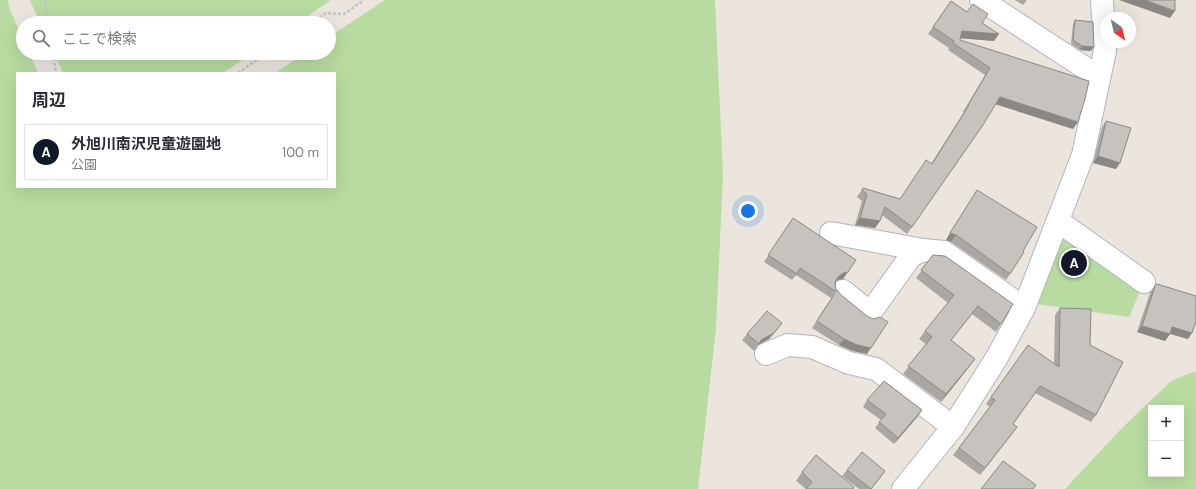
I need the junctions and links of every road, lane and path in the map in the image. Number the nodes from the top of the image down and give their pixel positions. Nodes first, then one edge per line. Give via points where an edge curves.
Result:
1 (45, 0) edge
2 (364, 0) edge
3 (981, 0) edge
4 (1102, 0) edge
5 (47, 16) edge
6 (322, 16) edge
7 (54, 60) edge
8 (257, 60) edge
9 (56, 72) edge
10 (239, 72) edge
11 (1099, 77) junction
12 (1058, 221) junction
13 (831, 233) dead end
14 (923, 250) junction
15 (1144, 282) dead end
16 (843, 291) dead end
17 (1024, 308) junction
18 (766, 354) dead end
19 (953, 427) junction
20 (902, 489) edge

1 - 5 path
2 - 6 path via 344,14 326,13
3 - 11 street
4 - 11 street via 1105,51
7 - 9 path
8 - 10 path
11 - 12 street via 1083,156
12 - 15 street
12 - 17 street
13 - 14 street
14 - 16 street via 911,256 870,313
14 - 17 street via 944,252
17 - 19 street via 996,359
18 - 19 street via 788,345 812,347 849,363 876,370
19 - 20 street

